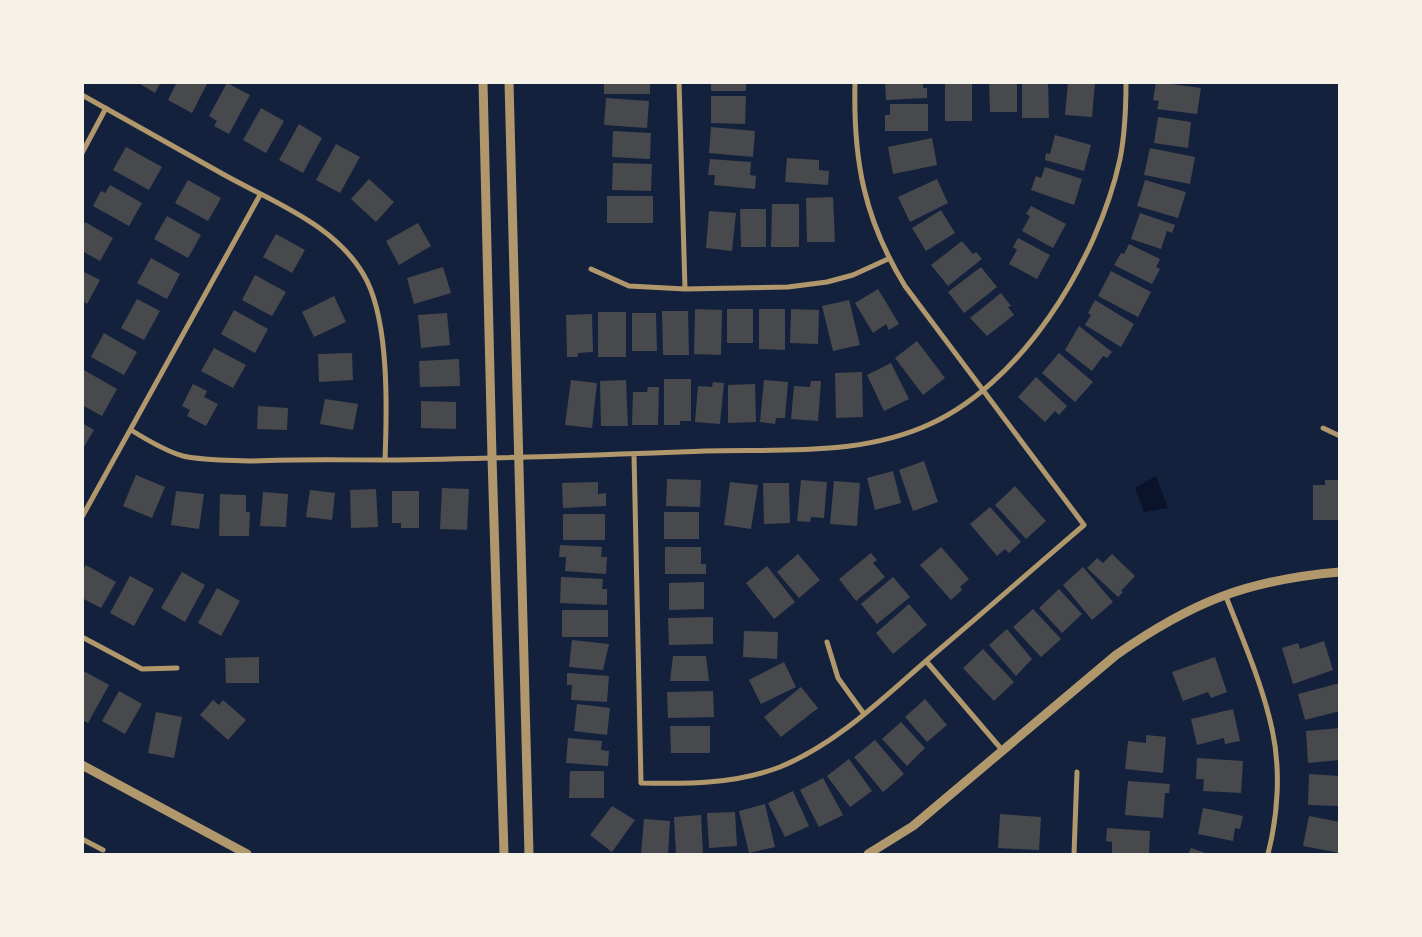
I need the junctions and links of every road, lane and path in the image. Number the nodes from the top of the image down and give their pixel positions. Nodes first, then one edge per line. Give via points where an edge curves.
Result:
1 (483, 82) edge
2 (509, 82) edge
3 (679, 82) edge
4 (855, 82) edge
5 (1126, 82) edge
6 (82, 95) edge
7 (106, 108) junction
8 (82, 152) edge
9 (260, 195) junction
10 (888, 259) junction
11 (591, 269) dead end
12 (685, 289) junction
13 (984, 391) junction
14 (1322, 428) dead end
15 (131, 430) junction
16 (1340, 436) edge
17 (634, 454) junction
18 (492, 457) junction
19 (520, 457) junction
20 (385, 460) junction
21 (82, 517) edge
22 (1340, 572) edge
23 (1225, 594) junction
24 (82, 637) edge
25 (827, 642) dead end
26 (926, 661) junction
27 (177, 668) dead end
28 (864, 714) junction
29 (1003, 751) junction
30 (82, 765) edge
31 (1077, 772) dead end
32 (82, 839) edge
33 (103, 850) dead end
34 (247, 854) edge
35 (504, 854) edge
36 (530, 854) edge
37 (868, 854) edge
38 (1074, 854) edge
39 (1268, 854) edge

1 - 18 street
2 - 19 street
3 - 12 street
4 - 10 street via 855,142 861,175 868,211
5 - 13 street via 1120,159 1088,255 1024,348
6 - 7 street
7 - 8 street
7 - 9 street
9 - 15 street
9 - 20 street via 302,216 331,237 354,260 367,281 383,336
10 - 12 street via 853,275 827,282
10 - 13 street
11 - 12 street via 628,286
13 - 17 street via 923,428 857,447
13 - 26 street via 1084,525
14 - 16 street
15 - 20 street via 183,456 208,459
15 - 21 street
17 - 19 street
17 - 28 street via 642,783 737,779 779,767 822,746
18 - 19 street
18 - 20 street
18 - 35 street
19 - 36 street
22 - 23 street via 1269,581
23 - 29 street via 1150,631 1116,655
23 - 39 street via 1258,680 1272,729 1276,817
24 - 27 street via 142,669
25 - 28 street via 838,678
26 - 28 street
26 - 29 street
29 - 37 street via 913,826
30 - 34 street
31 - 38 street
32 - 33 street

